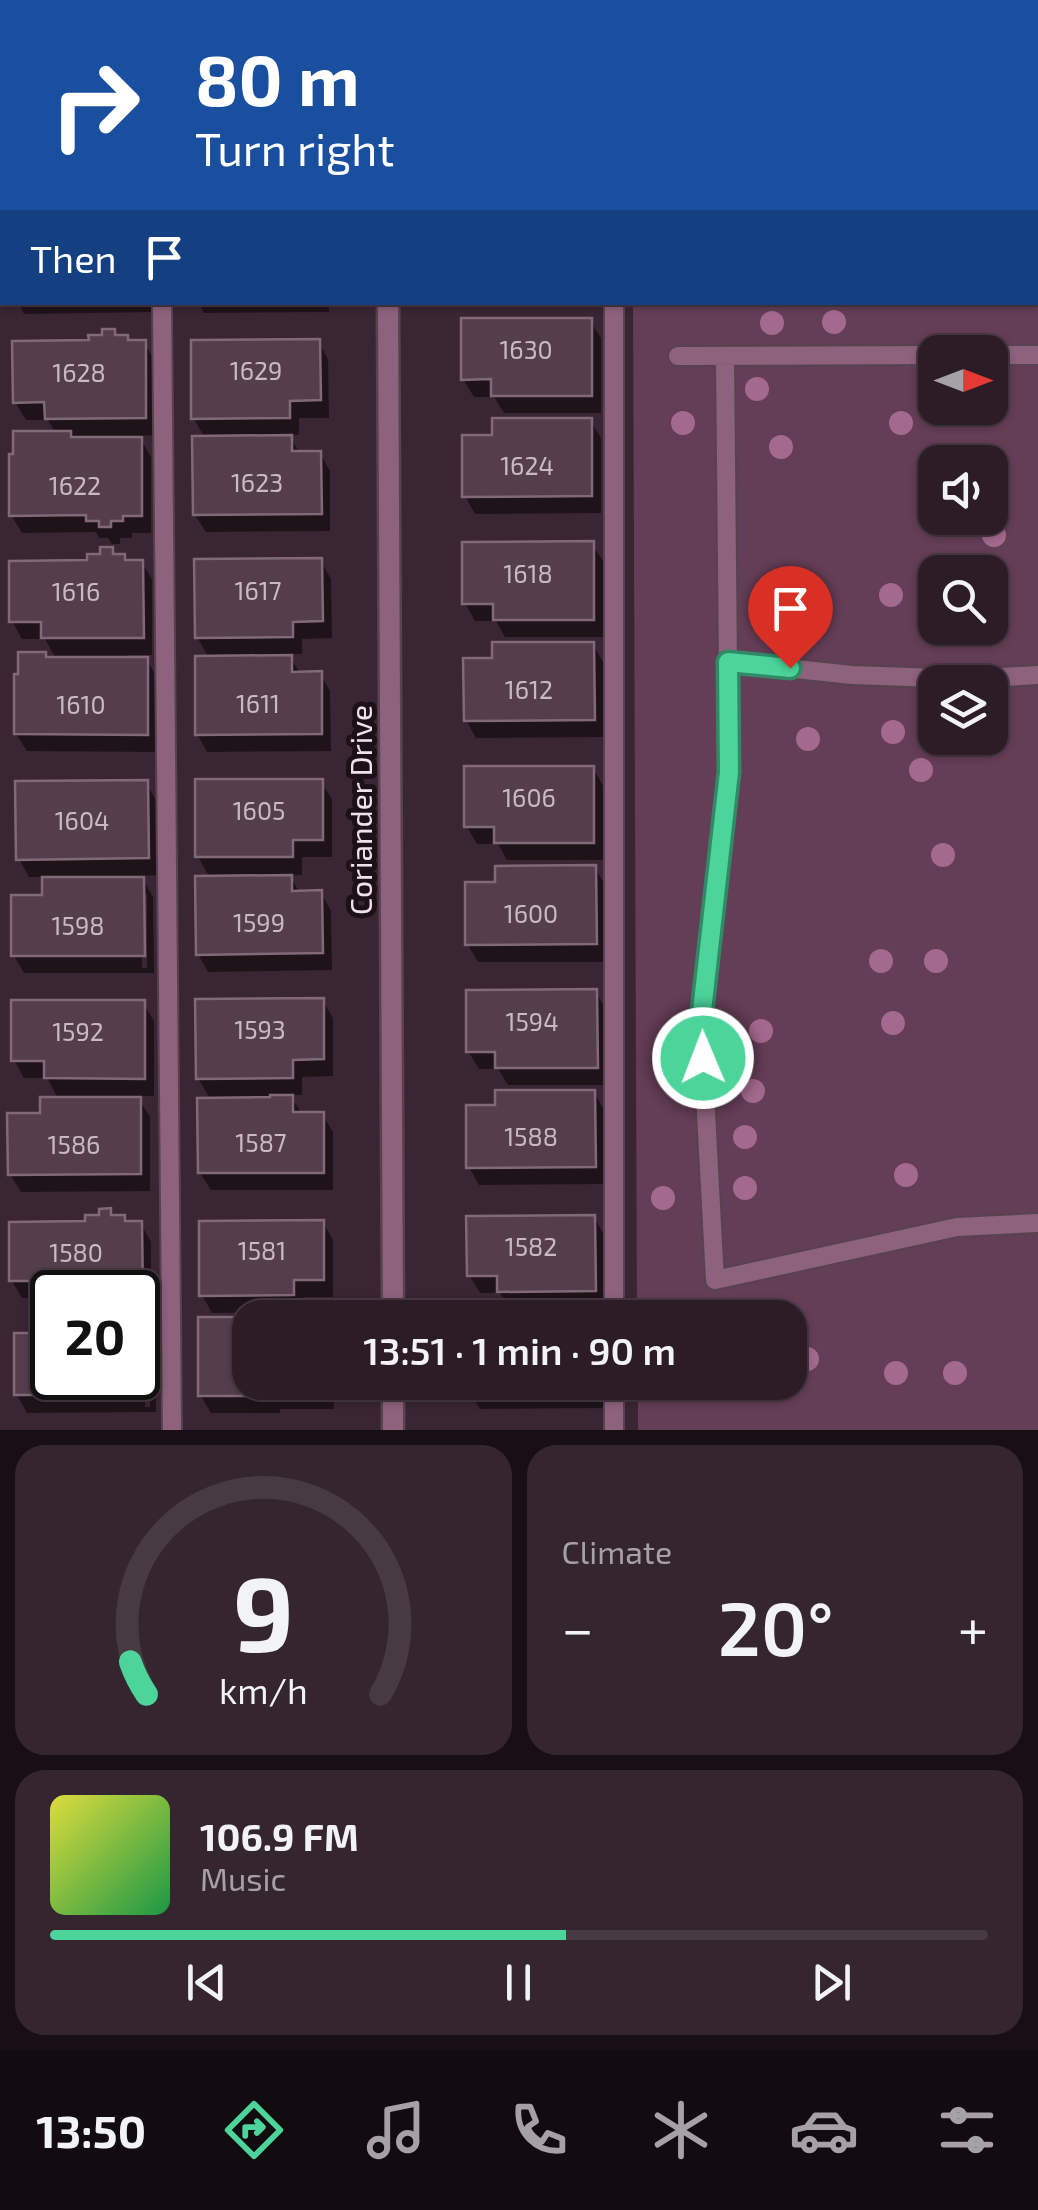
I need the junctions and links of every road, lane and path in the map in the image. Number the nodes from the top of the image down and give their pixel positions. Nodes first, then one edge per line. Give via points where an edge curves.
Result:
1 (162, 305) edge
2 (388, 305) edge
3 (614, 305) edge
4 (918, 355) edge
5 (1008, 355) edge
6 (1038, 355) edge
7 (678, 356) dead end
8 (725, 356) junction
9 (728, 662) junction
10 (1038, 675) edge
11 (1038, 1224) edge
12 (393, 1300) edge
13 (614, 1300) edge
14 (393, 1400) edge
15 (614, 1400) edge
16 (172, 1430) edge
17 (393, 1430) edge
18 (614, 1430) edge

1 - 16 lane
2 - 12 street, Coriander Drive
3 - 13 lane
4 - 8 lane
5 - 6 lane
7 - 8 lane
8 - 9 lane
9 - 10 lane via 852,675
9 - 11 lane via 729,772 701,1020 715,1280 957,1227
14 - 17 street
15 - 18 lane

